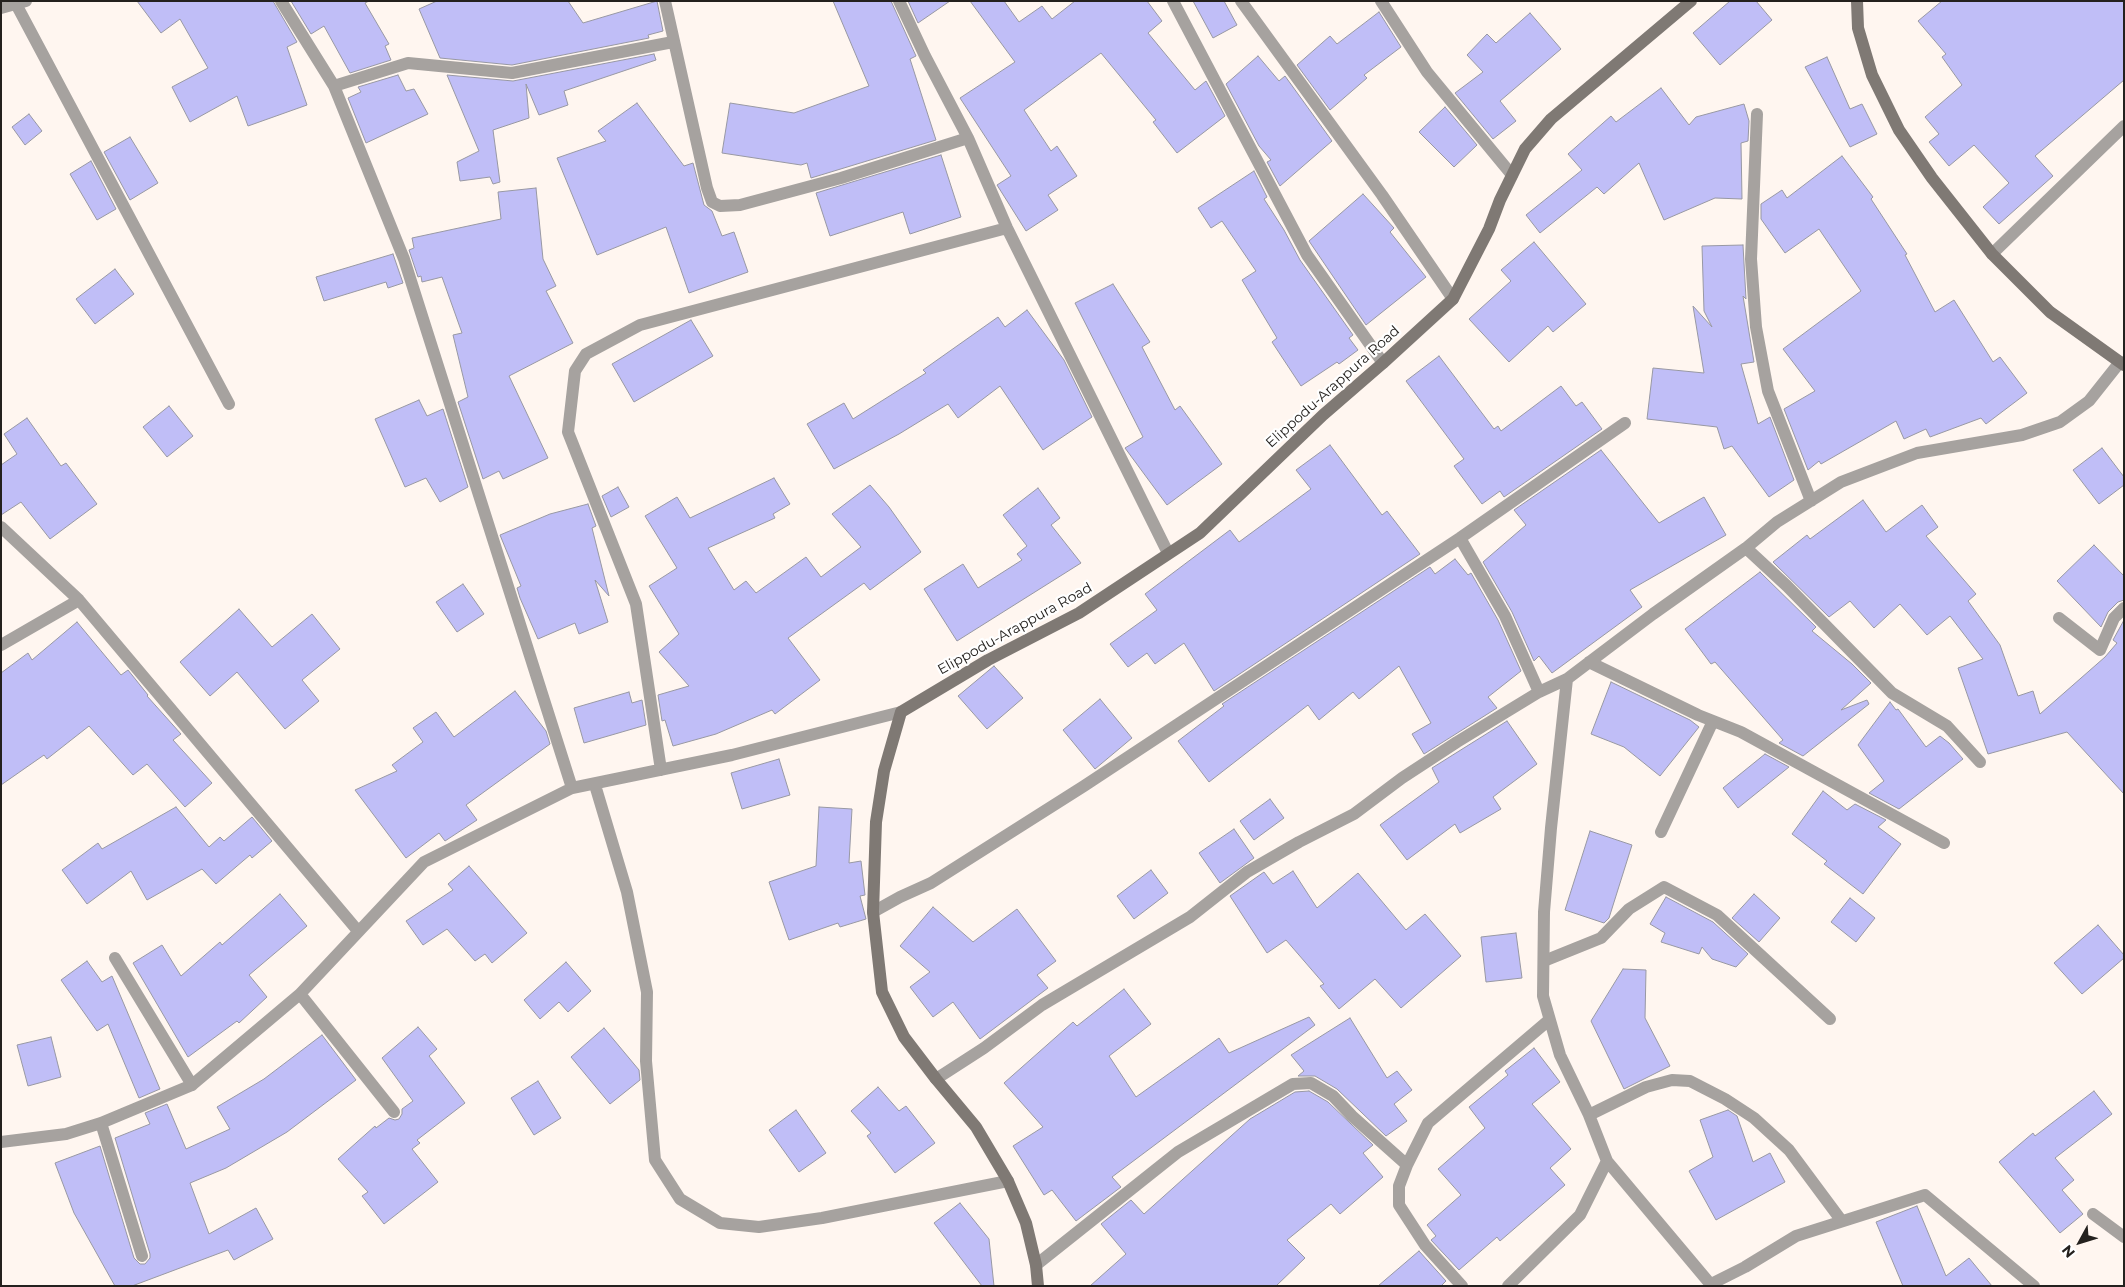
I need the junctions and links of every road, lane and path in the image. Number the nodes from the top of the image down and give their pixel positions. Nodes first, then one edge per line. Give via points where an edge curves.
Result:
1 (281, 1) edge
2 (665, 1) edge
3 (899, 1) edge
4 (1173, 1) edge
5 (1241, 1) edge
6 (1381, 1) edge
7 (1857, 1) edge
8 (1688, 2) edge
9 (20, 3) edge
10 (1, 8) edge
11 (673, 42) junction
12 (334, 86) junction
13 (1757, 114) dead end
14 (2124, 126) edge
15 (968, 138) junction
16 (1512, 175) junction
17 (1007, 228) junction
18 (1992, 254) junction
19 (1454, 299) junction
20 (1384, 363) junction
21 (2122, 363) edge
22 (229, 404) dead end
23 (1625, 423) dead end
24 (1811, 501) junction
25 (1, 528) edge
26 (1460, 538) junction
27 (1746, 548) junction
28 (1168, 553) junction
29 (79, 600) junction
30 (2124, 608) edge
31 (2059, 618) dead end
32 (1, 645) edge
33 (1589, 662) junction
34 (1567, 679) junction
35 (1539, 692) junction
36 (901, 712) junction
37 (1713, 721) junction
38 (1980, 762) dead end
39 (661, 770) junction
40 (595, 785) junction
41 (572, 788) junction
42 (1661, 832) dead end
43 (1944, 843) dead end
44 (873, 912) junction
45 (358, 931) junction
46 (115, 958) dead end
47 (1544, 961) junction
48 (300, 994) junction
49 (1830, 1019) dead end
50 (1549, 1020) junction
51 (936, 1079) junction
52 (192, 1085) junction
53 (394, 1112) dead end
54 (1590, 1115) junction
55 (101, 1123) junction
56 (1, 1142) edge
57 (1607, 1161) junction
58 (1407, 1165) junction
59 (1008, 1181) junction
60 (2093, 1214) dead end
61 (1841, 1220) junction
62 (2124, 1237) edge
63 (142, 1256) dead end
64 (1036, 1265) junction
65 (1512, 1284) edge
66 (1711, 1285) edge
67 (1038, 1286) edge
68 (1462, 1286) edge
69 (2034, 1286) edge

1 - 12 street
2 - 11 street
3 - 15 street
4 - 20 street via 1307,254
5 - 19 street
6 - 16 street via 1427,72
7 - 18 street via 1858,28 1872,75 1899,130
8 - 16 street, Elippodu-Arappura Road via 1551,119 1525,149
9 - 10 street
9 - 22 street
11 - 12 street via 512,73 408,63
11 - 15 street via 707,188 712,202 720,206 740,205 841,178
12 - 41 street via 404,259
13 - 24 street via 1751,259 1756,327 1768,391
14 - 18 street
15 - 17 street
16 - 19 street, Elippodu-Arappura Road
17 - 28 street
17 - 39 street via 640,325 586,354 575,371 568,432 636,604
18 - 21 street via 2050,312
19 - 20 street, Elippodu-Arappura Road
20 - 28 street, Elippodu-Arappura Road via 1200,533
21 - 24 street via 2089,401 2060,422 2022,435 1917,453 1841,482
23 - 26 street
24 - 27 street via 1777,522
25 - 29 street
26 - 35 street via 1505,616
26 - 44 street via 1084,786 931,883
27 - 33 street
27 - 38 street via 1892,693 1947,726
28 - 36 street, Elippodu-Arappura Road via 1079,613 988,660
29 - 32 street
29 - 45 street
30 - 31 street via 2114,618 2100,650
33 - 34 street
33 - 37 street
34 - 35 street
34 - 47 street via 1550,838
35 - 51 street via 1402,778 1354,814 1247,872 1190,917 1042,1005
36 - 39 street
36 - 44 street via 884,771 876,822
37 - 42 street
37 - 43 street via 1741,732
39 - 40 street
40 - 41 street
40 - 59 street via 627,892 647,992 646,1060 656,1160 680,1199 720,1223 759,1227 822,1218
41 - 45 street via 424,862
44 - 51 street via 882,992 904,1037
45 - 48 street
46 - 52 street
47 - 49 street via 1600,938 1629,909 1664,887 1717,915
47 - 50 street via 1543,996
48 - 52 street
48 - 53 street
50 - 54 street via 1560,1055
50 - 58 street via 1428,1123
51 - 59 street via 976,1127
52 - 55 street
54 - 57 street
54 - 61 street via 1646,1087 1672,1080 1690,1081 1726,1099 1775,1137 1789,1150
55 - 56 street via 66,1134
55 - 63 street
57 - 65 street via 1580,1215
57 - 66 street
58 - 64 street via 1333,1096 1311,1083 1294,1084 1178,1152
58 - 68 street via 1399,1186 1399,1205 1425,1245
59 - 64 street via 1026,1224
60 - 62 street
61 - 66 street via 1796,1236
61 - 69 street via 1925,1195
64 - 67 street

